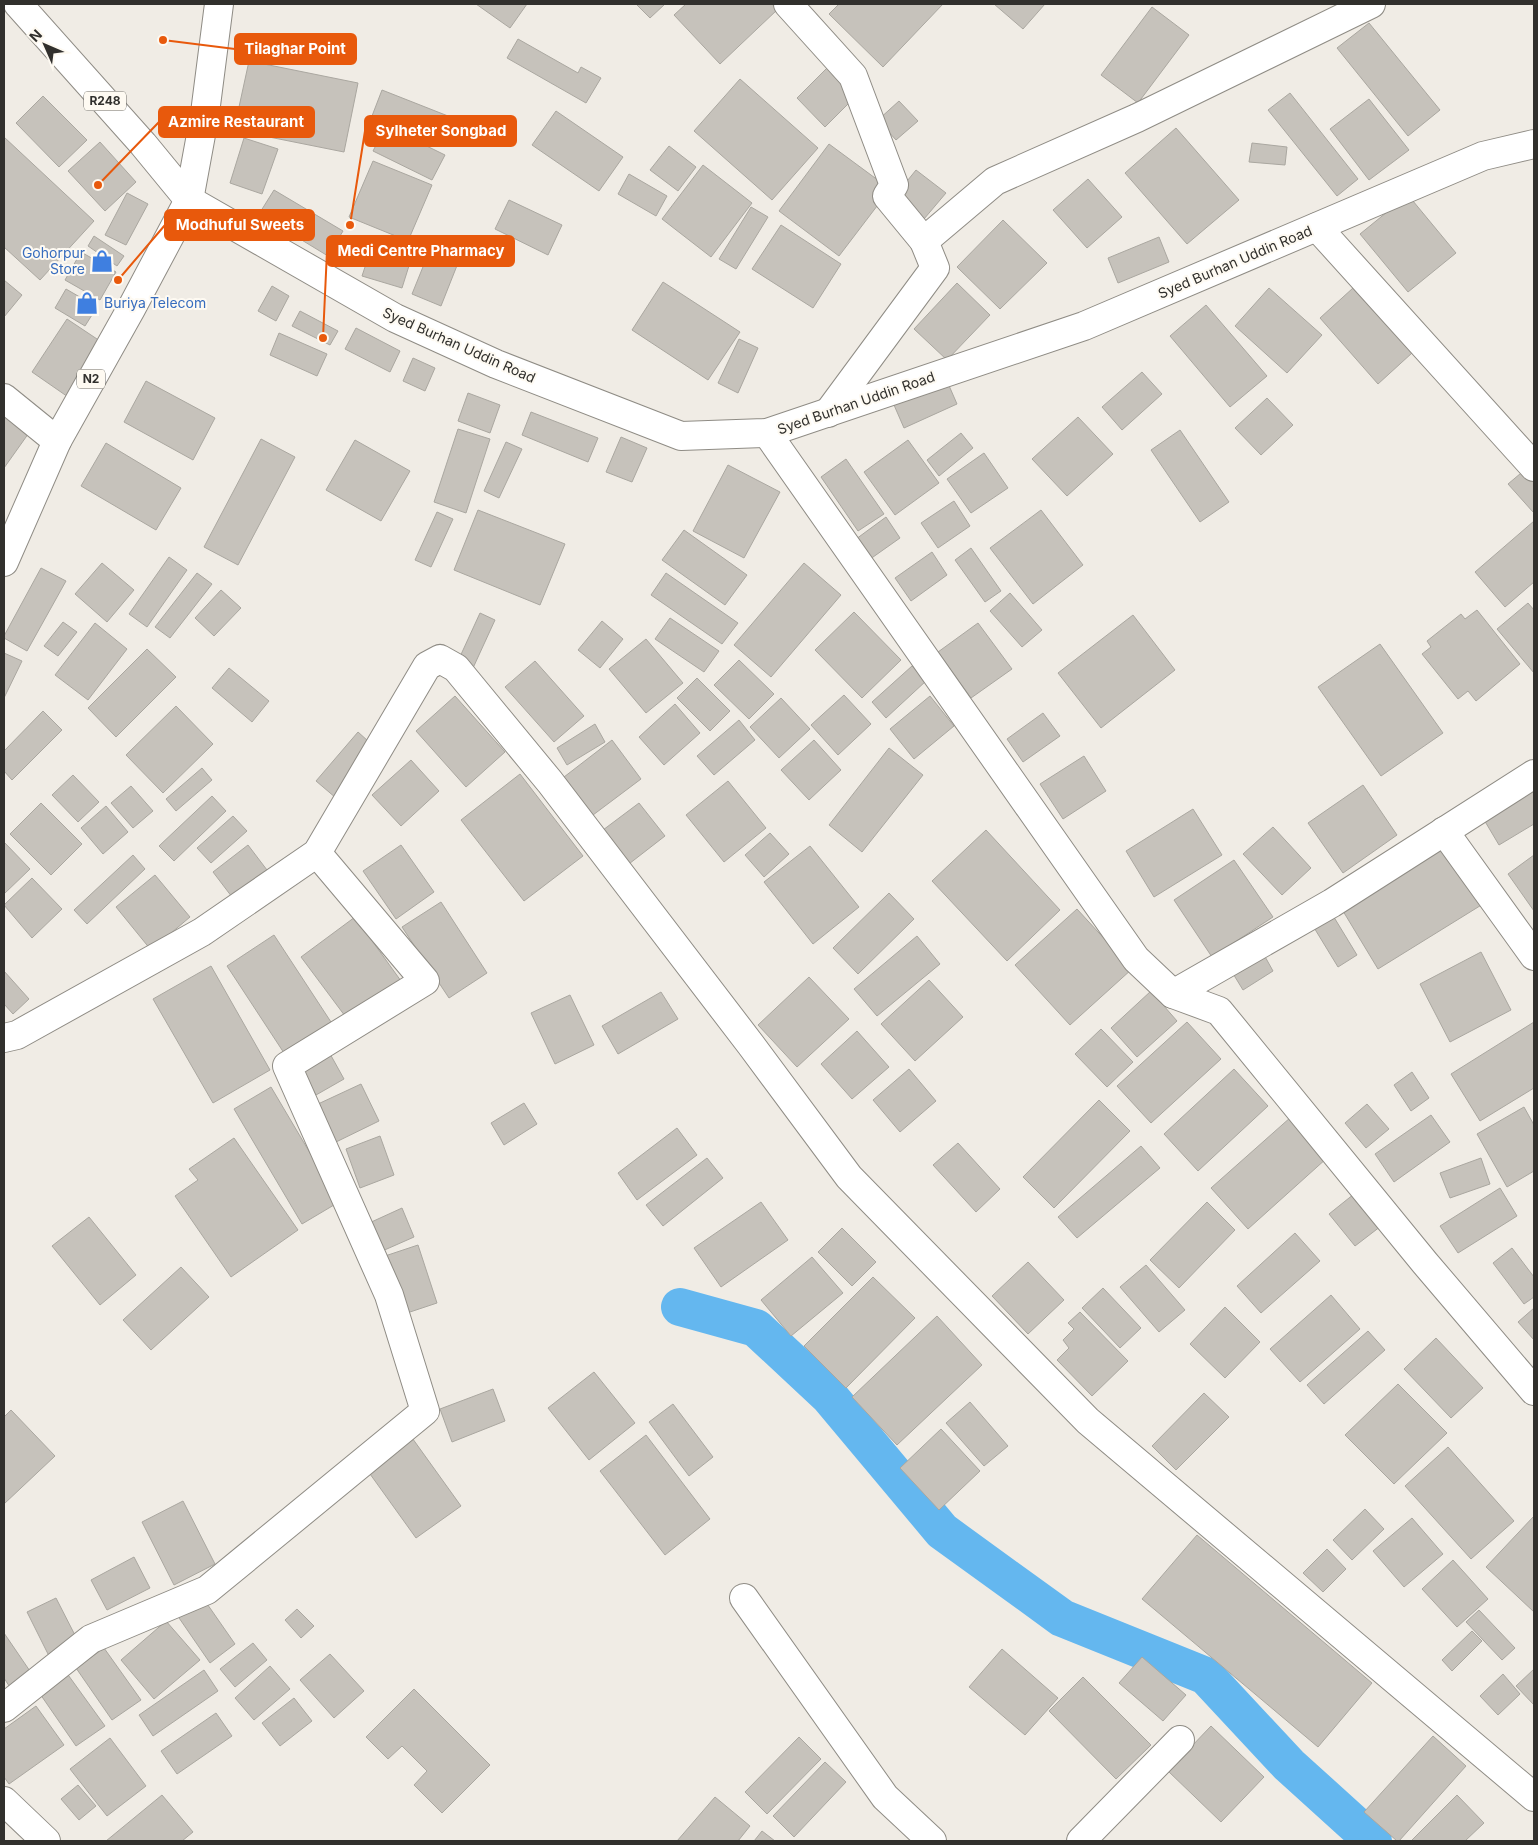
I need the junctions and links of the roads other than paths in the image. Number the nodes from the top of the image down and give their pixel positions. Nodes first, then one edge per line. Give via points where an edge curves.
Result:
1 (18, 4) edge
2 (219, 4) edge
3 (788, 4) edge
4 (1371, 4) edge
5 (1534, 144) edge
6 (189, 200) junction
7 (1317, 227) junction
8 (924, 241) junction
9 (4, 398) edge
10 (828, 413) junction
11 (768, 434) junction
12 (57, 441) junction
13 (1534, 468) edge
14 (4, 562) edge
15 (1534, 774) edge
16 (1444, 831) junction
17 (318, 853) junction
18 (1534, 956) edge
19 (1173, 994) junction
20 (4, 1038) edge
21 (1534, 1391) edge
22 (744, 1598) dead end
23 (4, 1708) edge
24 (1180, 1740) dead end
25 (1534, 1797) edge
26 (4, 1801) edge
27 (46, 1841) edge
28 (932, 1841) edge
29 (1081, 1841) edge

1 - 6 main road, R248
2 - 6 main road, N2 via 205,113
3 - 8 main road via 853,76 894,184 888,196
4 - 8 main road via 1137,118 995,181
5 - 7 main road, Syed Burhan Uddin Road via 1484,156
6 - 11 main road, Syed Burhan Uddin Road via 395,318 496,364 681,436
6 - 12 main road, N2
7 - 10 main road, Syed Burhan Uddin Road via 1084,326
7 - 13 main road
8 - 10 main road via 935,268
9 - 12 main road
10 - 11 main road, Syed Burhan Uddin Road
11 - 19 main road via 1136,959
12 - 14 main road, N2
15 - 16 main road
16 - 18 main road
16 - 19 main road via 1332,904
17 - 20 main road via 202,932 17,1035
17 - 23 main road via 425,981 287,1066 389,1295 425,1411 207,1590 91,1640
17 - 25 main road via 427,666 440,659 456,668 550,782 848,1177 1088,1421
19 - 21 main road via 1220,1011
22 - 28 main road via 885,1797
24 - 29 main road
26 - 27 main road

